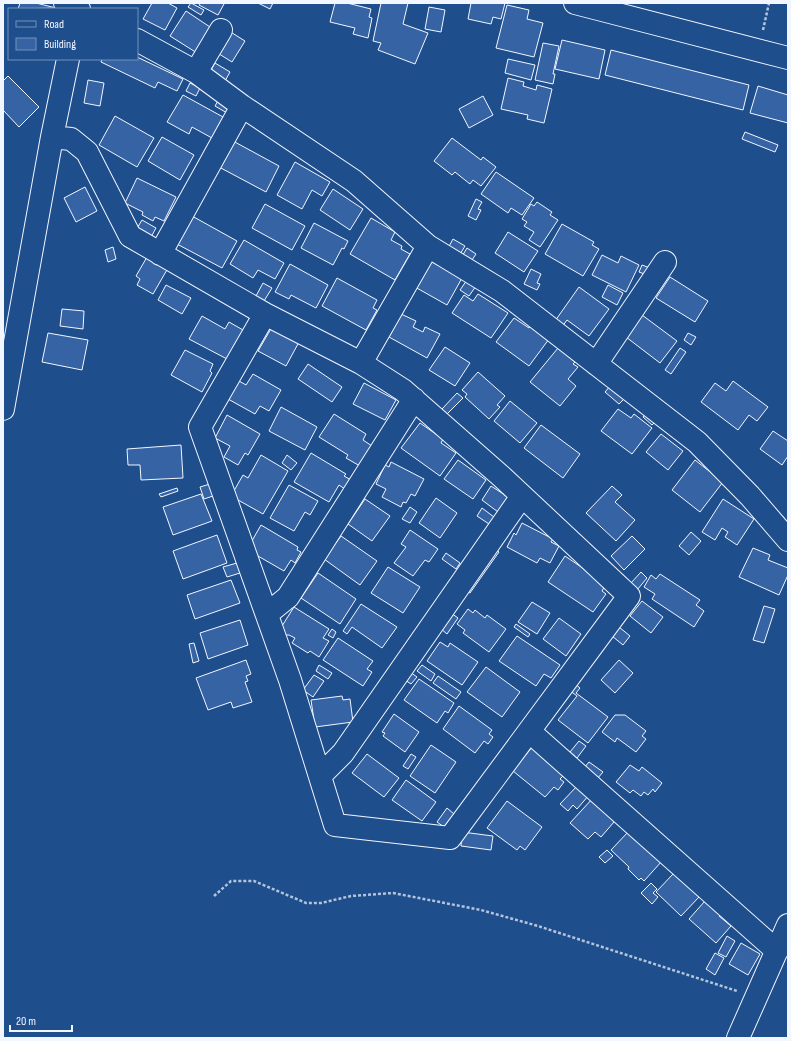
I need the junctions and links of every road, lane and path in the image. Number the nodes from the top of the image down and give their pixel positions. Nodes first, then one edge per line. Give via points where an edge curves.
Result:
1 (65, 3) edge
2 (575, 3) edge
3 (769, 3) edge
4 (77, 8) edge
5 (632, 10) edge
6 (221, 30) dead end
7 (138, 41) edge
8 (759, 51) junction
9 (788, 58) edge
10 (68, 60) edge
11 (196, 72) junction
12 (242, 106) junction
13 (52, 137) junction
14 (428, 246) junction
15 (160, 254) junction
16 (665, 262) dead end
17 (265, 314) junction
18 (361, 363) junction
19 (596, 364) junction
20 (414, 399) junction
21 (3, 409) edge
22 (522, 496) junction
23 (788, 540) edge
24 (267, 614) junction
25 (529, 731) junction
26 (320, 776) junction
27 (214, 896) dead end
28 (788, 925) edge
29 (777, 951) junction
30 (756, 997) junction
31 (738, 1038) edge

1 - 4 street
2 - 5 street
3 - 8 path
5 - 8 street
6 - 11 street
7 - 11 street
8 - 9 street
10 - 13 street
11 - 12 street
12 - 14 street via 354,181
12 - 15 street
13 - 15 street via 71,139 87,152 130,236
13 - 21 street
14 - 18 street
14 - 19 street via 502,291
15 - 17 street
16 - 19 street
17 - 18 street
17 - 24 street via 200,427
18 - 20 street
19 - 23 street via 697,442 750,496
20 - 22 street
20 - 24 street via 288,597
22 - 25 street via 629,596
22 - 26 street via 343,753
24 - 26 street
25 - 26 street via 450,838 335,825
25 - 29 street
27 - 30 path via 231,881 254,881 306,903 393,893 438,901 538,926
28 - 29 street
29 - 30 street
30 - 31 street

